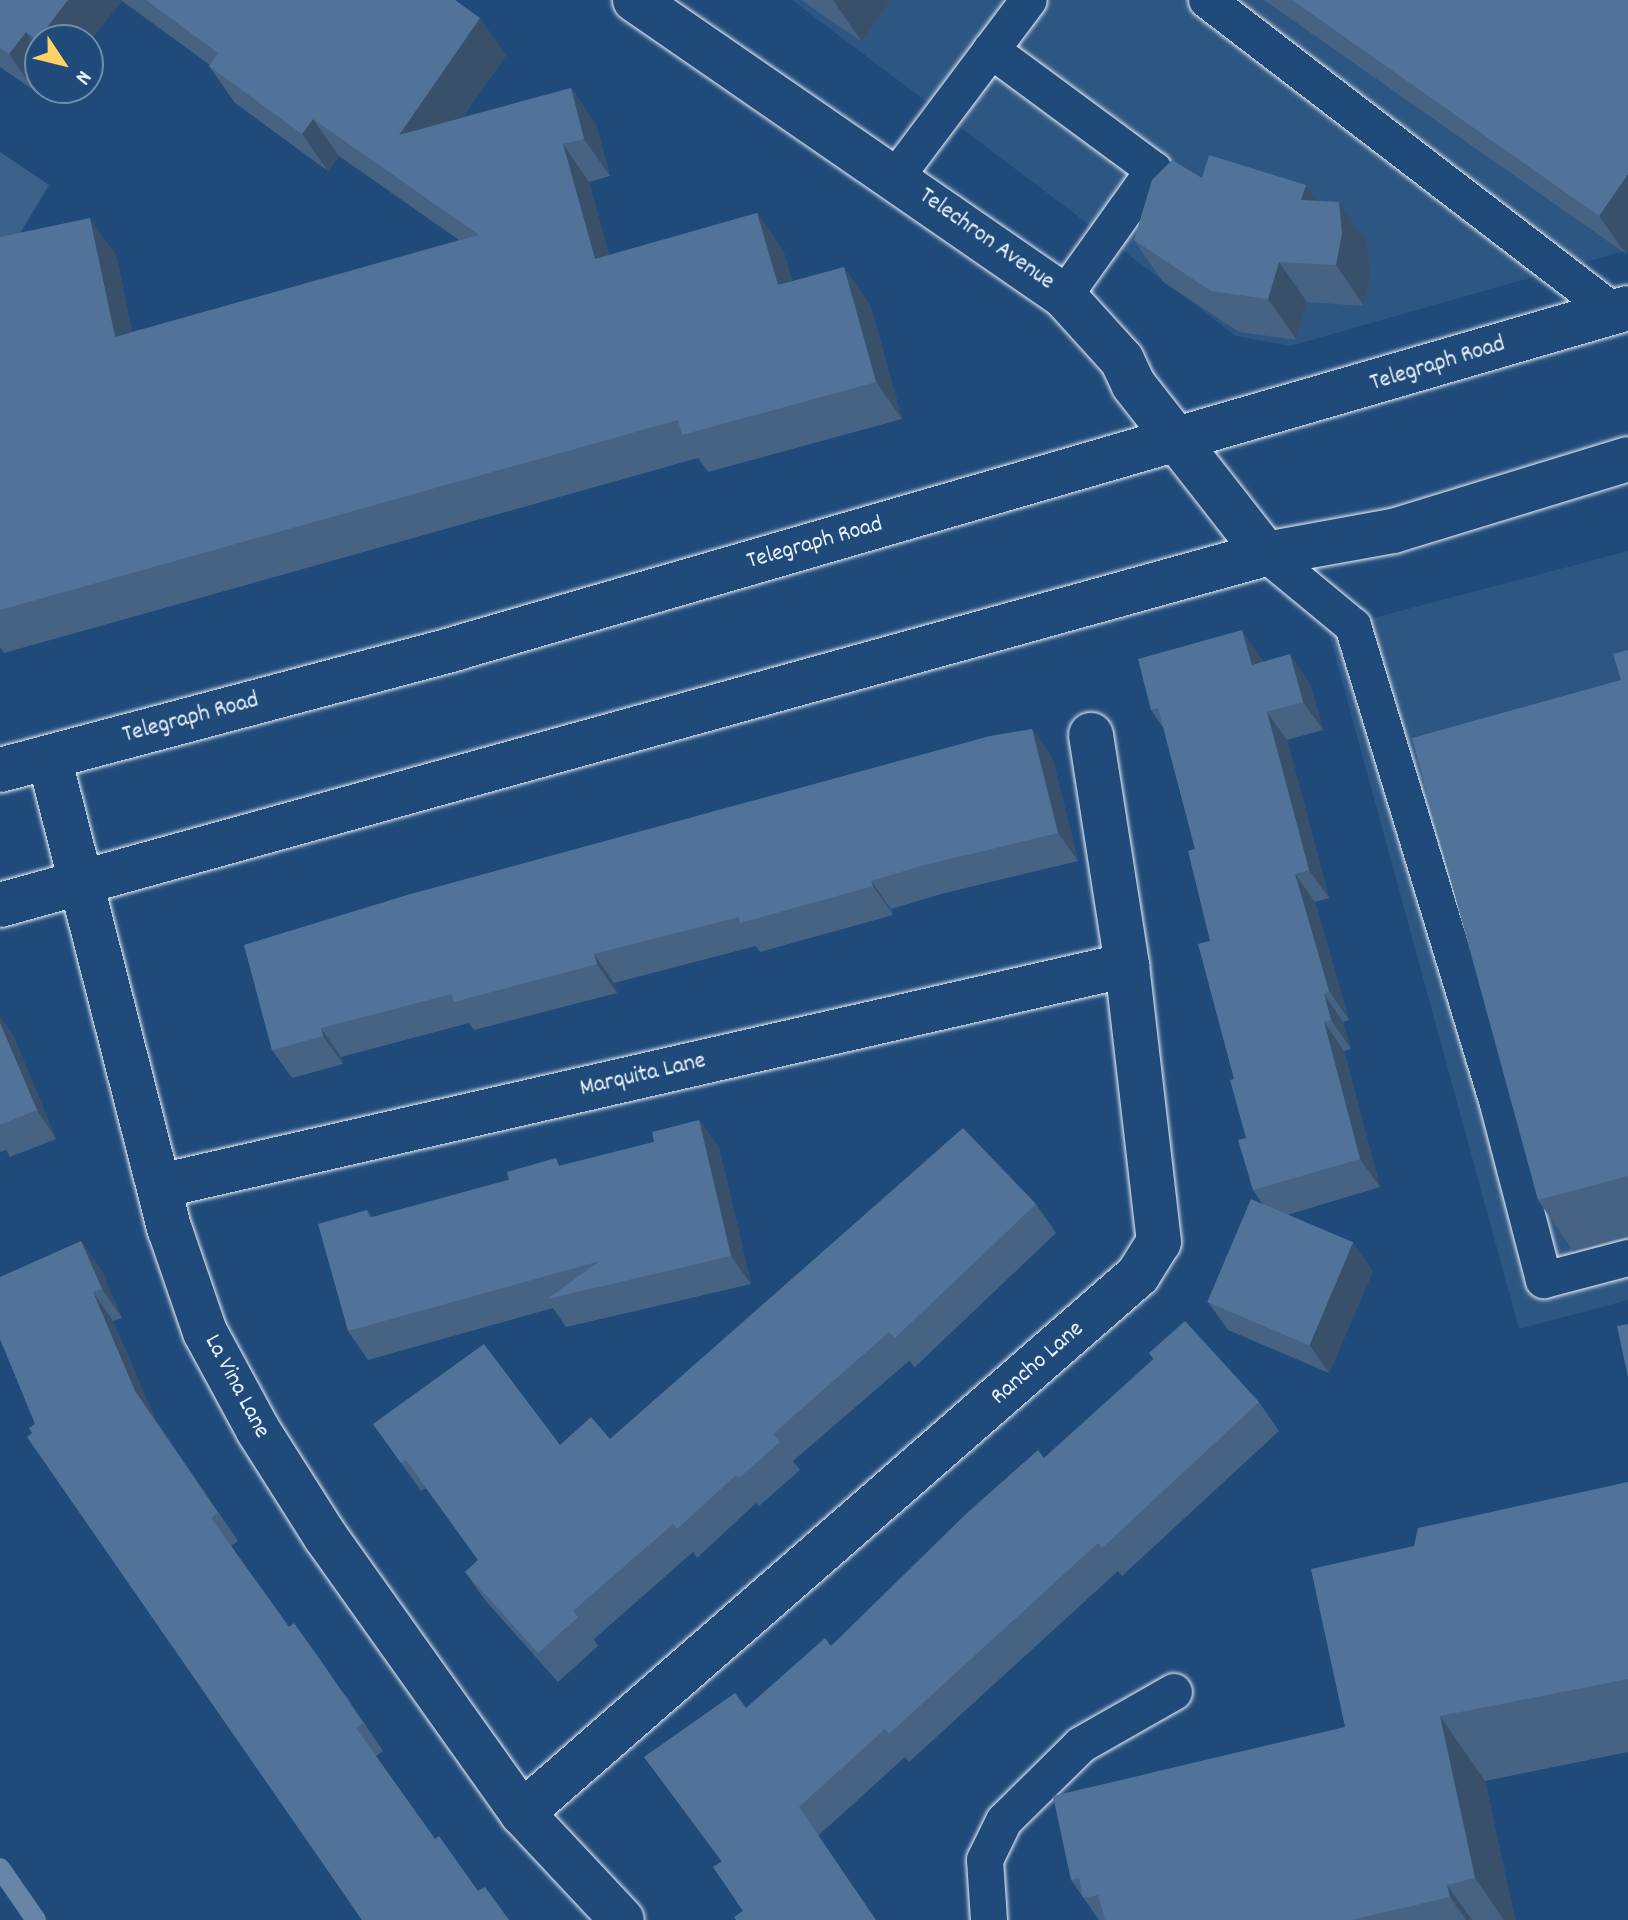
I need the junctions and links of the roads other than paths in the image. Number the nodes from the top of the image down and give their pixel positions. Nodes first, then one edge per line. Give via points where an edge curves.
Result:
1 (635, 0) edge
2 (1029, 0) edge
3 (1207, 0) edge
4 (991, 50) junction
5 (896, 177) junction
6 (1064, 296) junction
7 (1621, 310) edge
8 (1181, 439) junction
9 (1628, 459) edge
10 (1266, 554) junction
11 (1091, 735) dead end
12 (49, 757) junction
13 (0, 770) edge
14 (82, 881) junction
15 (0, 905) edge
16 (1127, 965) junction
17 (160, 1186) junction
18 (1628, 1258) edge
19 (1174, 1692) dead end
20 (522, 1813) junction
21 (622, 1920) edge
22 (989, 1920) edge

1 - 5 street, Telechron Avenue
2 - 4 lane
3 - 7 lane
4 - 5 lane
4 - 6 lane via 1154,170
5 - 6 street, Telechron Avenue
6 - 8 street, Telechron Avenue via 1122,360 1133,384
7 - 8 street, Telegraph Road
8 - 10 street, Telechron Avenue
8 - 12 street, Telegraph Road via 457,648
9 - 10 street via 1393,531
10 - 14 street
10 - 18 lane via 1353,626 1497,1100 1544,1280
11 - 16 street, Rancho Lane
12 - 13 street, Telegraph Road
12 - 14 street, La Vina Lane
14 - 15 street
14 - 17 street, La Vina Lane
16 - 17 street, Marquita Lane
16 - 20 street, Rancho Lane via 1159,1242 1138,1275
17 - 20 street, La Vina Lane via 205,1332 258,1430 325,1536
19 - 22 lane via 1081,1745 1004,1821 985,1860
20 - 21 street, La Vina Lane

